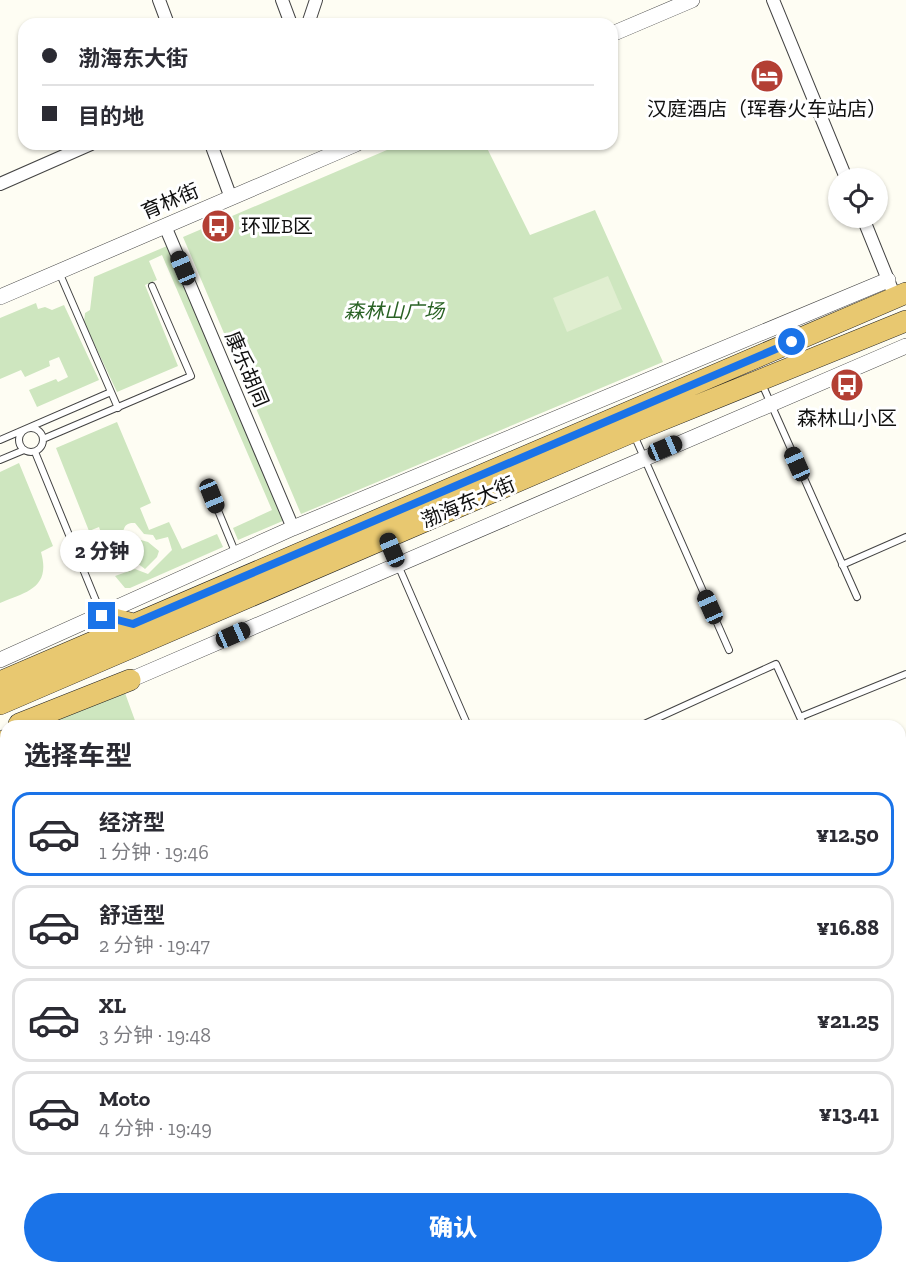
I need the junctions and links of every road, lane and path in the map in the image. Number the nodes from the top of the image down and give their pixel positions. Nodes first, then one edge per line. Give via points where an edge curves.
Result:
1 (159, 0) edge
2 (282, 0) edge
3 (316, 0) edge
4 (692, 0) edge
5 (773, 0) edge
6 (166, 18) edge
7 (289, 18) edge
8 (310, 18) edge
9 (618, 31) edge
10 (77, 150) edge
11 (213, 150) edge
12 (342, 150) edge
13 (842, 168) edge
14 (0, 184) edge
15 (231, 198) junction
16 (165, 226) junction
17 (867, 228) edge
18 (58, 272) junction
19 (152, 286) dead end
20 (897, 290) edge
21 (0, 297) edge
22 (906, 321) edge
23 (906, 346) edge
24 (761, 382) junction
25 (111, 392) junction
26 (770, 404) junction
27 (118, 408) junction
28 (26, 429) junction
29 (632, 432) junction
30 (43, 439) junction
31 (0, 440) edge
32 (24, 450) junction
33 (35, 452) junction
34 (644, 457) junction
35 (0, 460) edge
36 (212, 496) dead end
37 (293, 528) junction
38 (382, 528) junction
39 (906, 537) edge
40 (236, 554) junction
41 (397, 563) junction
42 (842, 564) junction
43 (857, 597) dead end
44 (102, 616) junction
45 (133, 624) junction
46 (729, 650) dead end
47 (0, 660) edge
48 (93, 664) junction
49 (906, 674) edge
50 (130, 680) joint
51 (0, 682) edge
52 (0, 704) edge
53 (24, 720) edge
54 (37, 720) edge
55 (465, 720) edge
56 (653, 720) edge
57 (802, 720) edge
58 (807, 720) edge

1 - 6 street
2 - 7 street
3 - 8 street
4 - 9 street
5 - 13 street
10 - 14 street
11 - 15 street
12 - 15 street, 育林街
15 - 16 street, 育林街
16 - 18 street, 育林街
16 - 37 street, 康乐胡同
17 - 20 street
18 - 21 street, 育林街
18 - 25 lane
19 - 27 lane via 191,376
20 - 37 street
20 - 38 highway, 渤海东大街
22 - 24 highway, 渤海东大街
23 - 26 street, 渤海东大街
24 - 26 lane
24 - 29 highway, 渤海东大街
25 - 27 lane
25 - 28 lane
26 - 34 street, 渤海东大街
26 - 42 lane
27 - 30 lane
28 - 30 lane via 37,430
28 - 31 lane
28 - 32 lane via 19,439
29 - 34 lane
29 - 38 highway, 渤海东大街
30 - 33 lane
32 - 33 lane
32 - 35 lane
33 - 44 lane
34 - 41 street, 渤海东大街
34 - 46 lane
36 - 40 lane
37 - 40 street
38 - 41 lane
38 - 45 highway, 渤海东大街
38 - 48 highway, 渤海东大街
39 - 42 lane
40 - 44 street
41 - 50 street, 渤海东大街
41 - 55 lane
42 - 43 lane
44 - 45 highway
44 - 47 street
45 - 51 highway, 渤海东大街
48 - 52 highway, 渤海东大街
48 - 53 highway
49 - 58 lane
50 - 54 highway
56 - 57 lane via 776,664

